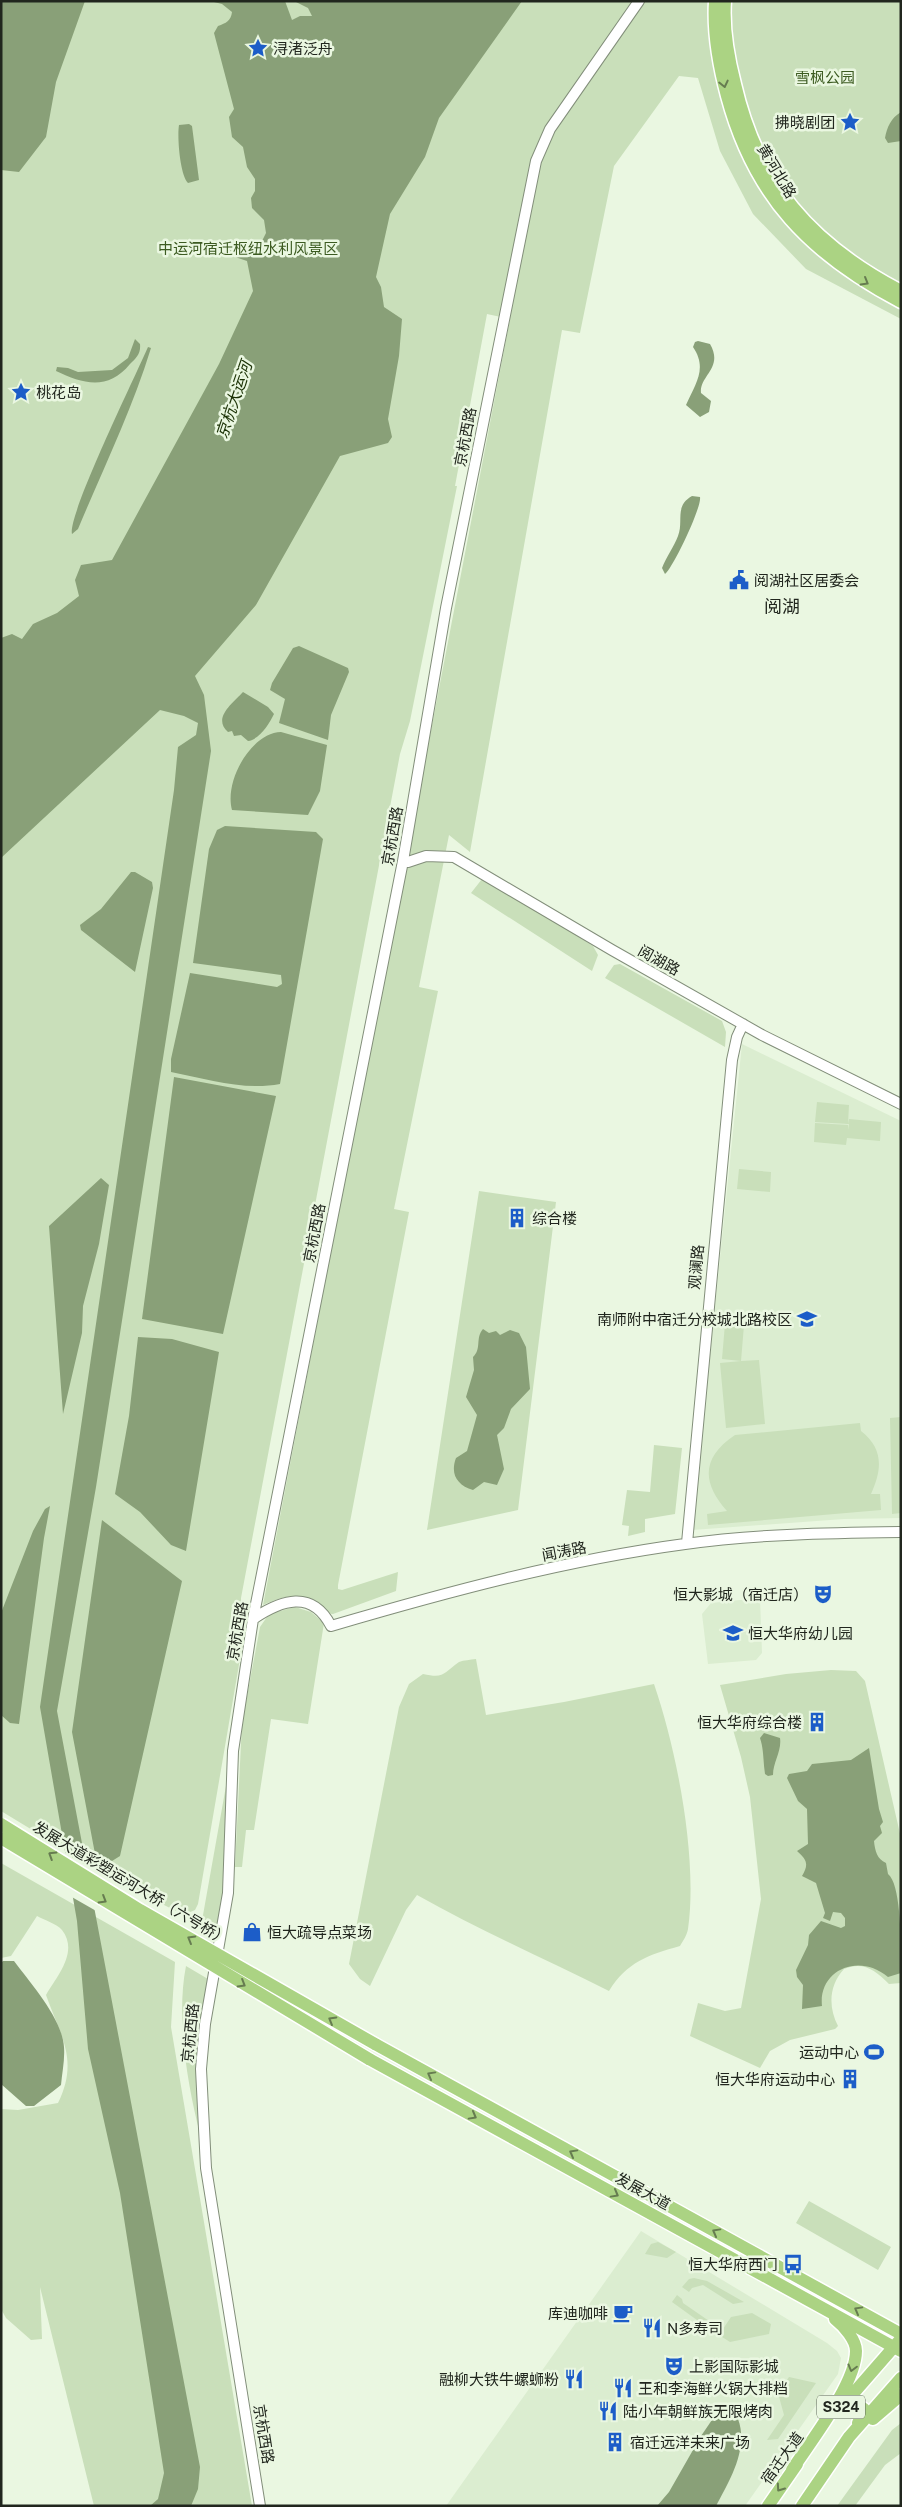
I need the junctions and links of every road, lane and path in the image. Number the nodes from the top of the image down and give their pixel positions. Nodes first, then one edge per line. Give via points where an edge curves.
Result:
1 (639, 1) edge
2 (715, 1) edge
3 (724, 1) edge
4 (901, 291) edge
5 (901, 302) edge
6 (403, 861) junction
7 (743, 1024) junction
8 (901, 1104) edge
9 (901, 1532) edge
10 (687, 1543) junction
11 (253, 1619) junction
12 (1, 1824) edge
13 (1, 1838) edge
14 (374, 2044) joint
15 (368, 2059) joint
16 (783, 2285) junction
17 (901, 2334) edge
18 (898, 2346) edge
19 (901, 2378) edge
20 (901, 2395) edge
21 (832, 2418) junction
22 (849, 2437) junction
23 (792, 2470) junction
24 (810, 2494) junction
25 (260, 2506) edge
26 (768, 2506) edge
27 (802, 2506) edge

1 - 6 street, 京杭西路 via 550,129 536,161 446,608
2 -> 5 main road, 黄河北路 via 716,34 724,83 736,129 755,170 787,216 818,248 846,271
3 - 4 main road, 黄河北路 via 729,61 749,133 766,170 792,206 831,246
6 - 7 street, 阅湖路 via 426,856 454,857
6 - 11 street, 京杭西路
7 - 8 street, 阅湖路
7 - 10 street, 观澜路 via 734,1046 730,1080
9 - 10 street, 闻涛路
10 - 11 street, 闻涛路 via 522,1574 331,1626 323,1614 300,1601 277,1605
11 - 25 street, 京杭西路 via 234,1751 228,1893 205,2024 201,2069 206,2168
14 -> 12 main road, 发展大道彩塑运河大桥（六号桥）, bridge via 140,1910
13 -> 15 main road, 发展大道彩塑运河大桥（六号桥）, bridge
17 -> 14 main road, 发展大道
15 -> 16 main road, 发展大道
16 - 18 main road, 发展大道
16 -> 23 main road via 838,2321 849,2333 856,2349 848,2384
18 - 21 main road, 宿迁大道 / S324
19 - 22 main road, S324
20 - 24 main road via 870,2422
21 - 22 main road via 850,2405 861,2405 863,2413
21 - 23 main road, 宿迁大道 / S324
22 - 24 main road, S324
23 -> 26 main road, 宿迁大道 / S324
24 - 27 main road, S324

